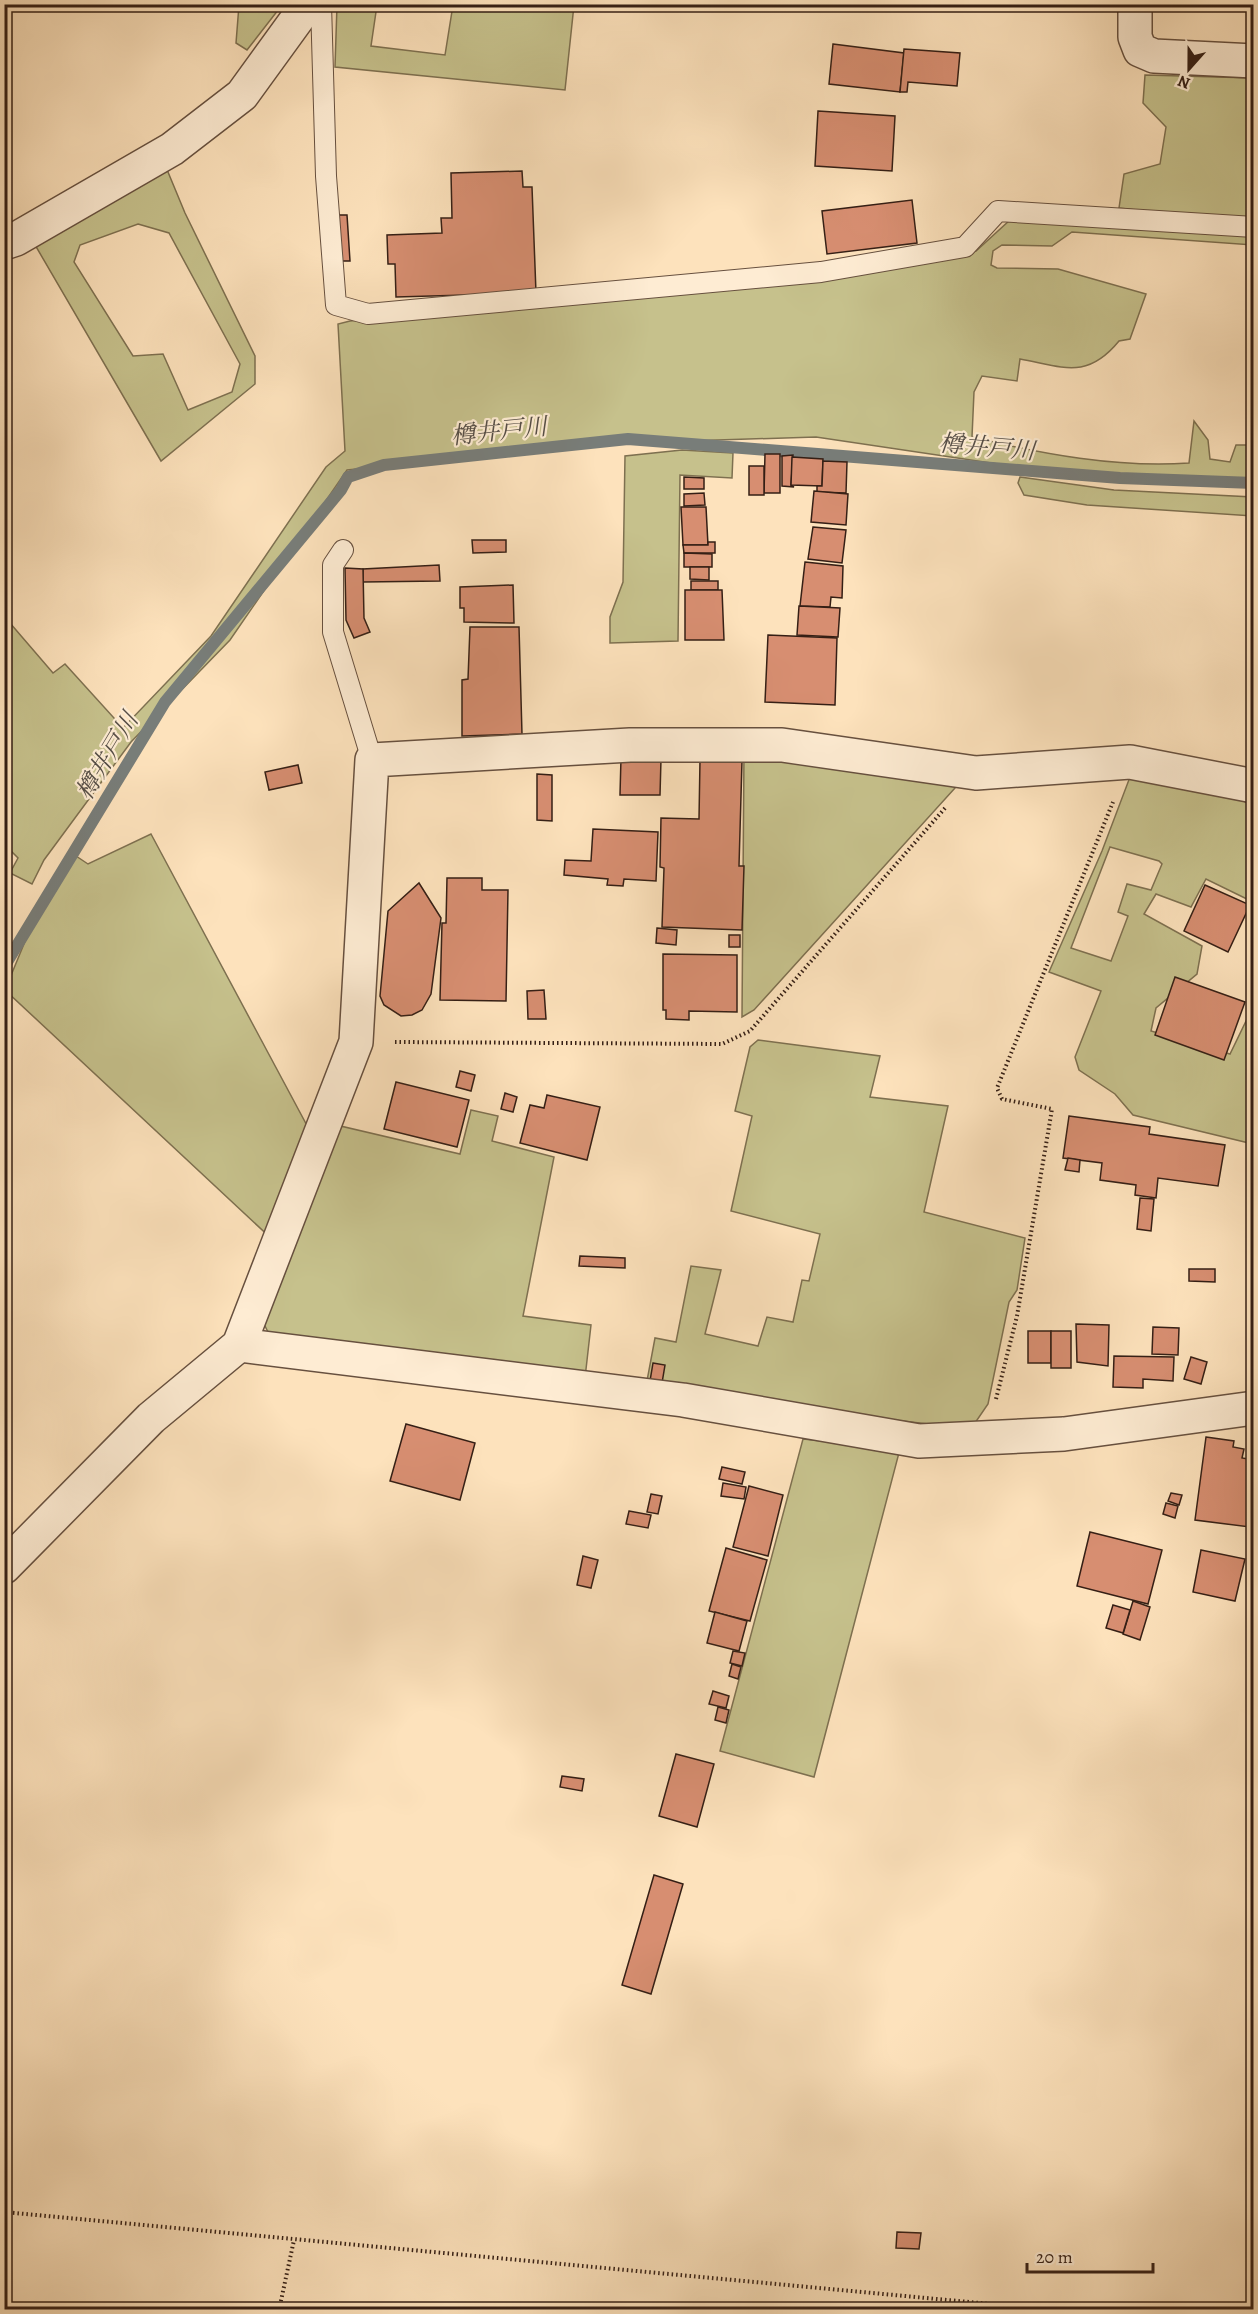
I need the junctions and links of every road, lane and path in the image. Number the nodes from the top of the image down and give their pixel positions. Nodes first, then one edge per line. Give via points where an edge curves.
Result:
1 (308, 4) edge
2 (321, 4) edge
3 (1135, 4) edge
4 (1254, 61) edge
5 (1254, 227) edge
6 (4, 243) edge
7 (343, 550) dead end
8 (372, 760) junction
9 (1130, 762) junction
10 (976, 773) junction
11 (1254, 786) edge
12 (356, 1042) junction
13 (239, 1345) junction
14 (1254, 1408) edge
15 (987, 1438) junction
16 (4, 1567) edge
17 (4, 2212) edge
18 (294, 2240) junction
19 (279, 2310) edge
20 (1055, 2310) edge

1 - 6 street via 242,94 172,149
2 - 5 lane via 326,176 336,305 368,314 821,272 965,247 999,211
3 - 4 street via 1135,37 1140,50 1154,56
7 - 8 lane via 333,565 333,632
8 - 10 street via 630,745 782,745
8 - 12 street
9 - 10 street
9 - 11 street
9 - 15 path via 997,1088 1002,1099 1052,1109 1017,1316
10 - 12 path via 750,1031 723,1044
12 - 13 street
13 - 15 street via 683,1400 919,1442
13 - 16 street via 151,1418
14 - 15 street via 1064,1434
17 - 18 path
18 - 19 path
18 - 20 path

